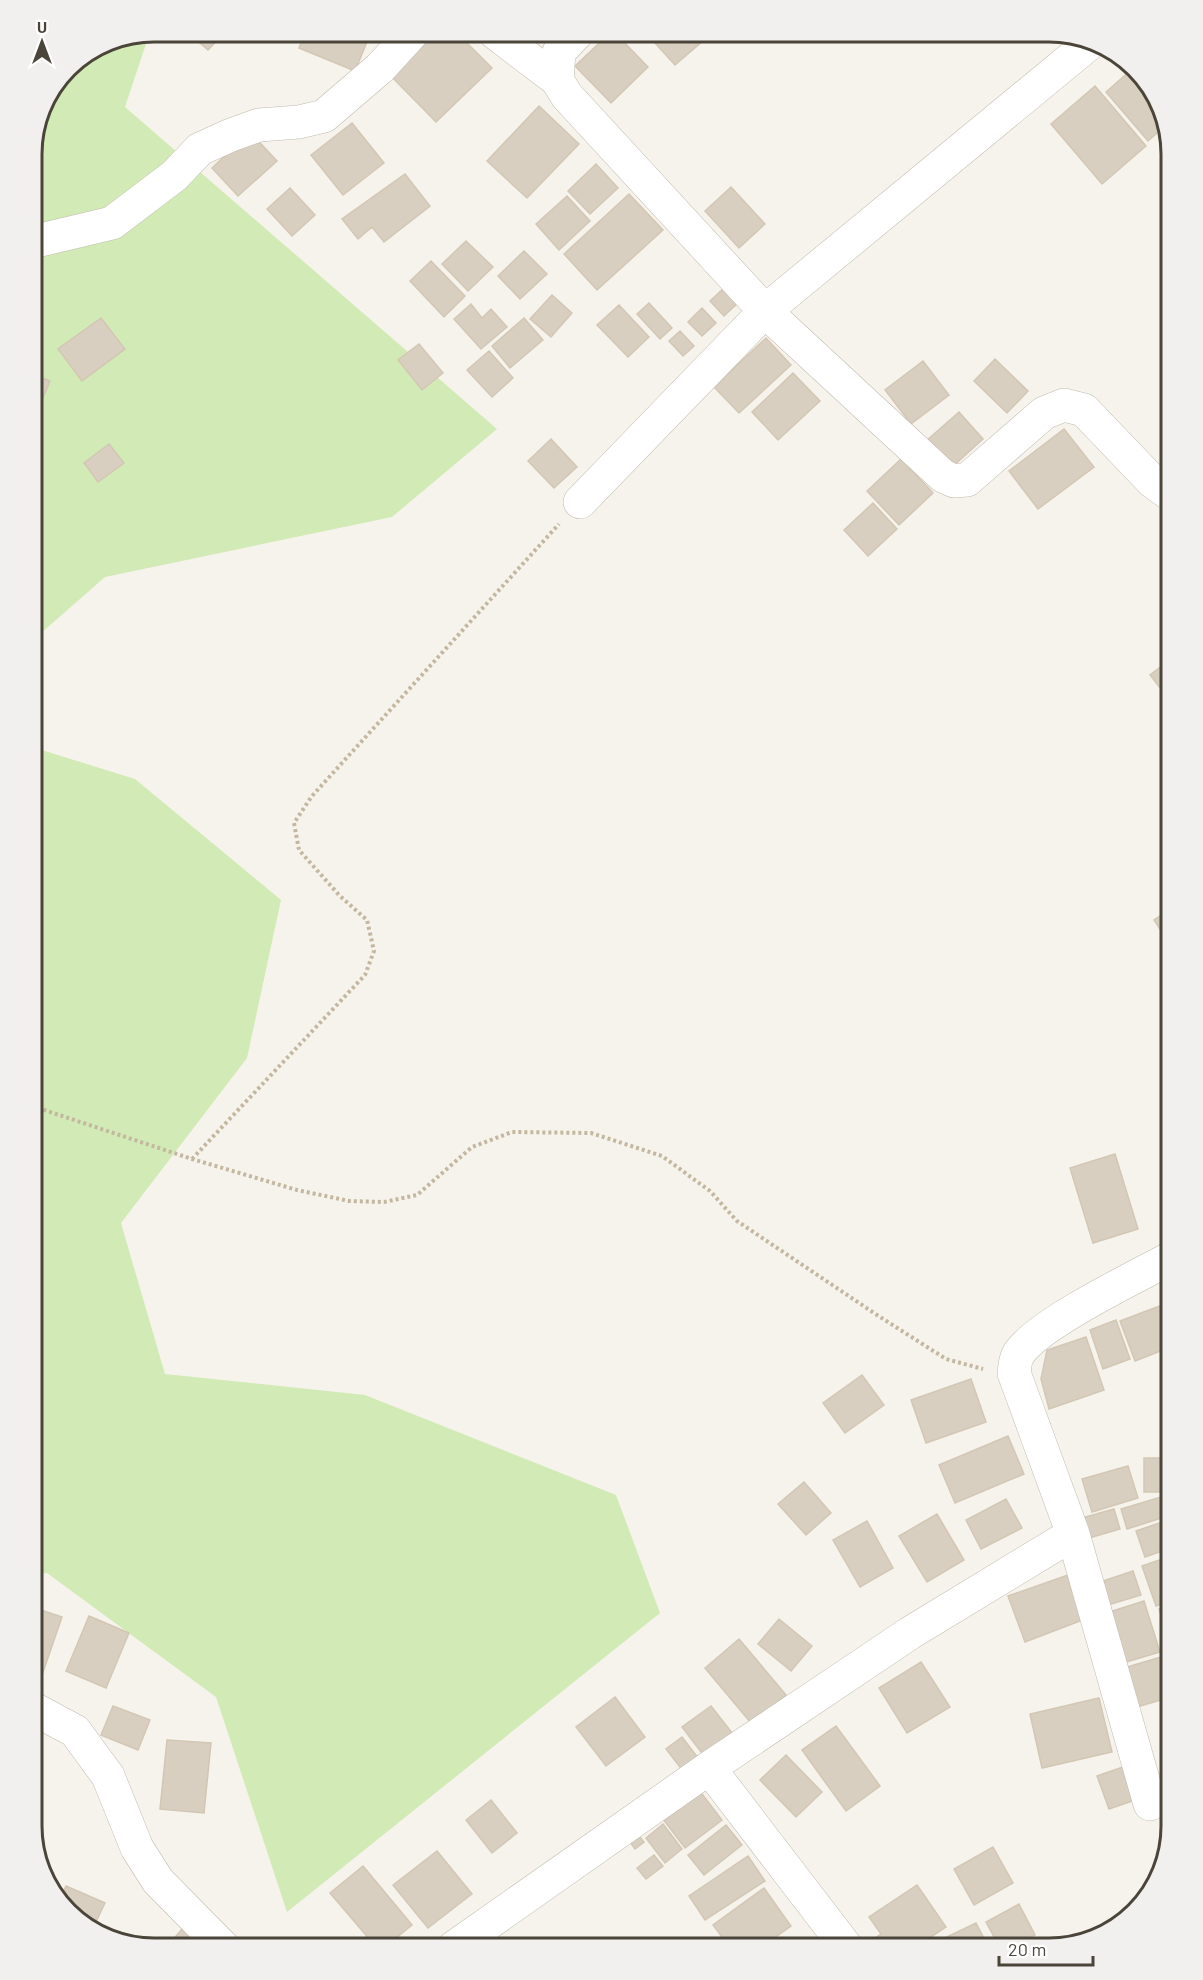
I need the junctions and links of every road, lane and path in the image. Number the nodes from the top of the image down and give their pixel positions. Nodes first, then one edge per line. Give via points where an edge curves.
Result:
1 (404, 42) edge
2 (507, 42) edge
3 (568, 42) edge
4 (1084, 48) edge
5 (557, 80) junction
6 (42, 240) edge
7 (765, 311) junction
8 (1161, 488) edge
9 (580, 502) joint
10 (42, 1109) edge
11 (192, 1159) junction
12 (1161, 1264) edge
13 (1014, 1373) junction
14 (1073, 1534) junction
15 (42, 1713) edge
16 (709, 1768) junction
17 (1150, 1804) dead end
18 (214, 1938) edge
19 (467, 1938) edge
20 (839, 1938) edge

1 - 6 street via 324,116 259,125 231,135 200,149 174,176 112,223
2 - 5 street
3 - 5 street via 559,52
4 - 7 street
5 - 7 street via 567,96
7 - 8 street via 949,479 967,480 1044,413 1065,405 1084,410
7 - 9 street
9 - 11 path via 312,796 294,823 299,850 367,920 374,951 365,975
10 - 11 path
11 - 13 path via 308,1192 350,1201 384,1202 417,1196 472,1147 512,1132 591,1133 662,1156 710,1191 737,1221 946,1359
12 - 13 street via 1097,1297 1031,1339 1017,1355
13 - 14 street
14 - 16 street via 910,1633
14 - 17 street
15 - 18 street via 75,1731 108,1776 137,1848 158,1881
16 - 19 street
16 - 20 street

